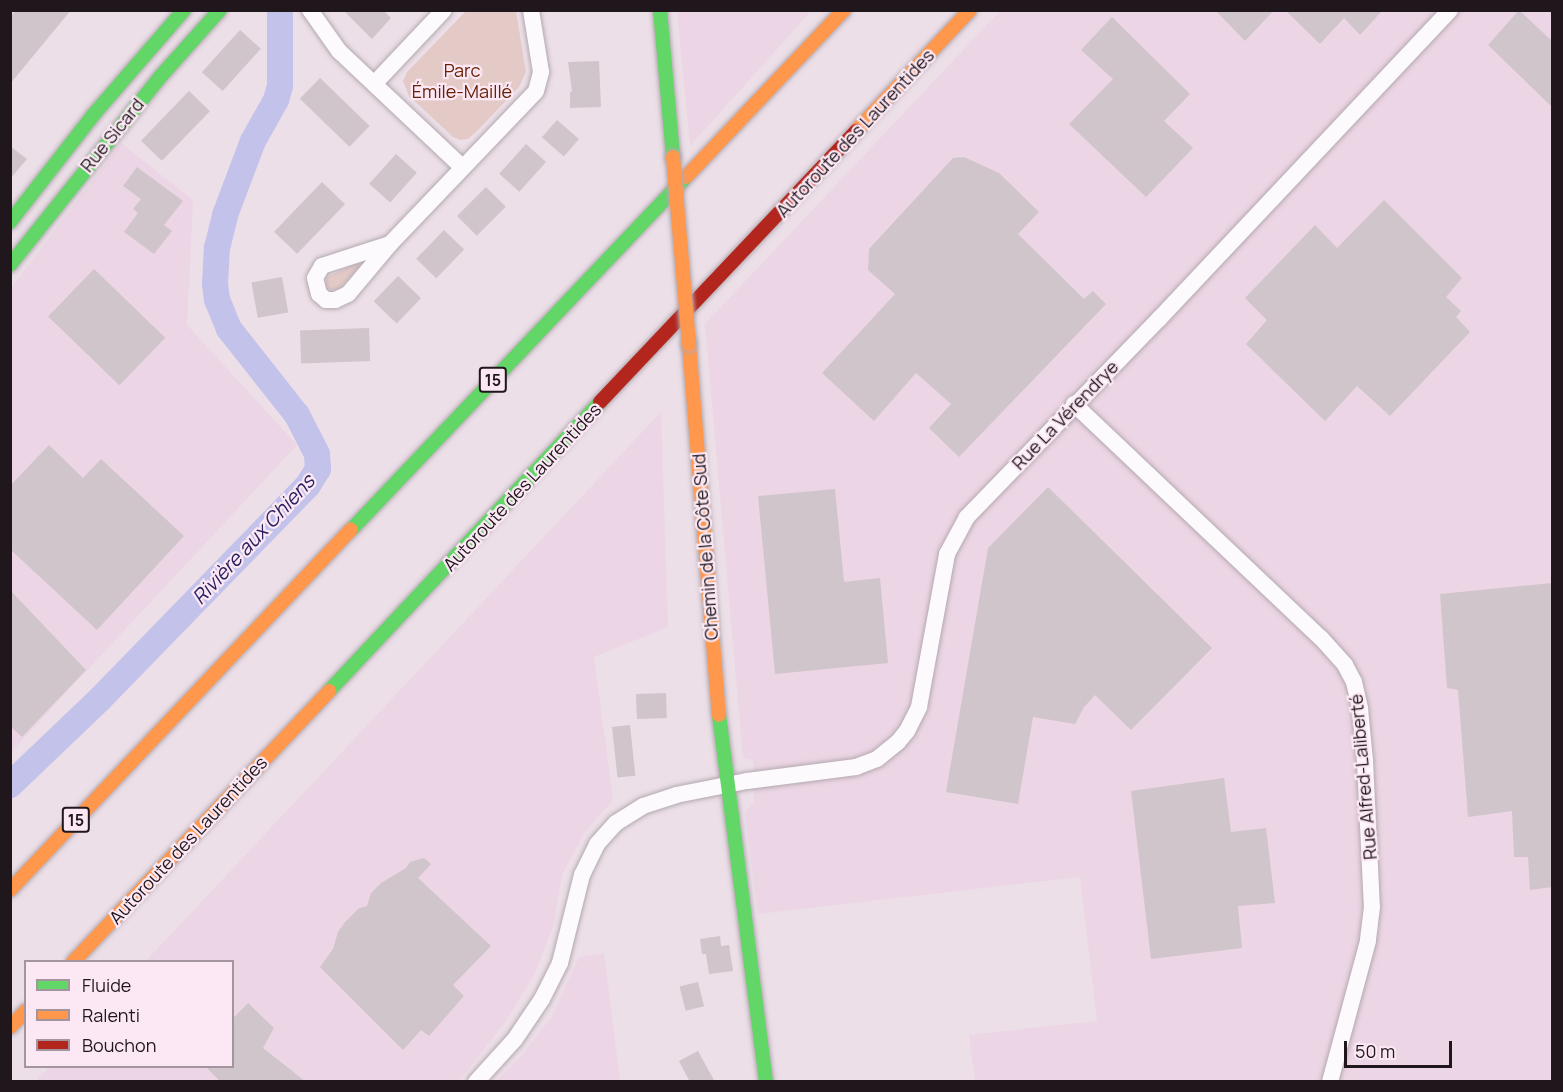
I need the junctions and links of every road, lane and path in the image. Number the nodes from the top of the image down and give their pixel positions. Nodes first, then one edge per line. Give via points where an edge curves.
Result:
1 (184, 10) edge
2 (220, 10) edge
3 (310, 10) edge
4 (444, 10) edge
5 (531, 10) edge
6 (660, 10) edge
7 (844, 10) edge
8 (970, 10) edge
9 (1450, 10) edge
10 (375, 83) junction
11 (56, 162) junction
12 (463, 168) junction
13 (77, 178) junction
14 (10, 222) edge
15 (390, 244) dead end
16 (10, 265) edge
17 (1074, 404) junction
18 (729, 785) junction
19 (10, 890) edge
20 (75, 960) edge
21 (24, 1013) edge
22 (10, 1027) edge
23 (476, 1082) edge
24 (766, 1082) edge
25 (1330, 1082) edge

1 - 11 main road, Rue Sicard
2 - 13 main road, Rue Sicard
3 - 10 street via 331,42
4 - 10 street
5 - 12 street via 541,72 538,87
6 - 18 main road, Chemin de la Côte Sud, bridge via 714,661
7 - 19 main road, 15
8 - 20 main road, Autoroute des Laurentides
9 - 17 street, Rue La Vérendrye
10 - 12 street
11 - 13 main road
11 - 14 main road, Rue Sicard
12 - 15 street
13 - 16 main road, Rue Sicard
17 - 18 street, Rue La Vérendrye via 956,533 944,569 919,707 898,742 877,759 856,767
17 - 25 street, Rue Alfred-Laliberté via 1321,638 1345,664 1354,682 1364,749 1372,907 1368,941
18 - 23 street, Rue La Vérendrye via 652,802 625,817 603,837 582,875 552,982 525,1027
18 - 24 main road, Chemin de la Côte Sud
21 - 22 main road

